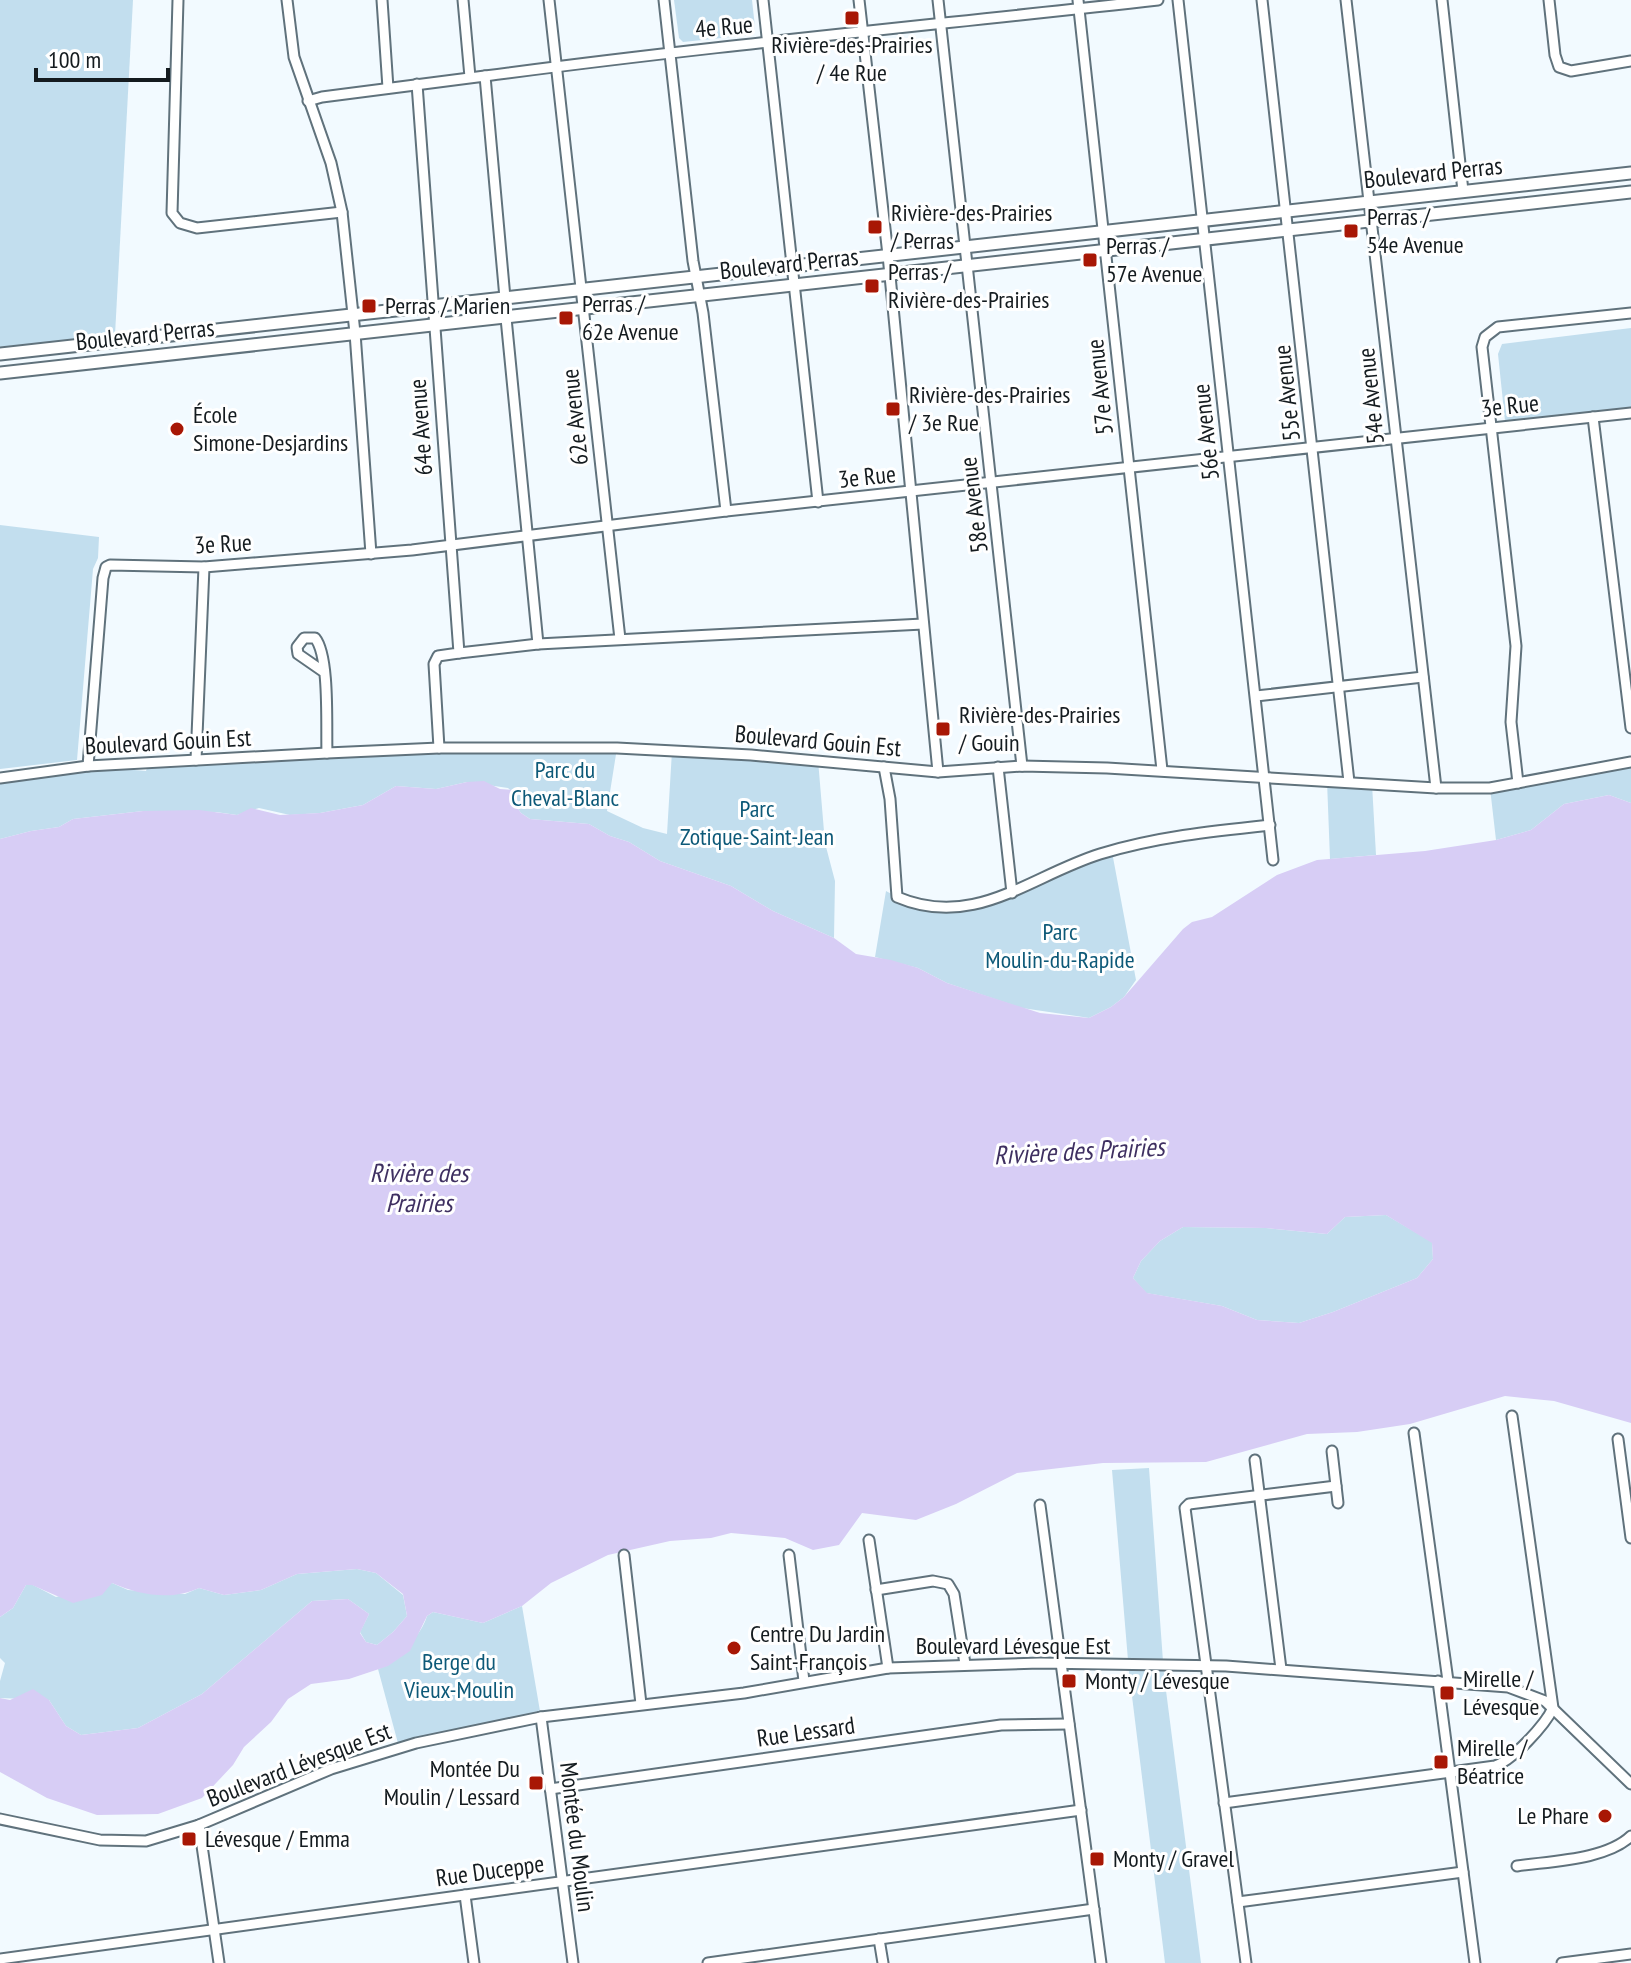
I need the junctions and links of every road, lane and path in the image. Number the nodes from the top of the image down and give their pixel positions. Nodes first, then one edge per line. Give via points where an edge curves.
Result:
1 (178, 0) edge
2 (287, 0) edge
3 (382, 0) edge
4 (463, 0) edge
5 (549, 0) edge
6 (664, 0) edge
7 (763, 0) edge
8 (859, 0) edge
9 (938, 0) edge
10 (1158, 0) edge
11 (1178, 0) edge
12 (1262, 0) edge
13 (1346, 0) edge
14 (1442, 0) edge
15 (1549, 0) edge
16 (1078, 4) edge
17 (941, 24) junction
18 (863, 32) junction
19 (768, 43) junction
20 (669, 51) junction
21 (1631, 61) edge
22 (556, 66) junction
23 (485, 76) junction
24 (470, 77) junction
25 (417, 84) junction
26 (388, 88) junction
27 (308, 101) junction
28 (1631, 173) edge
29 (1463, 191) junction
30 (1631, 192) edge
31 (1370, 202) junction
32 (342, 212) junction
33 (1286, 212) junction
34 (1202, 221) junction
35 (1372, 222) junction
36 (1288, 231) junction
37 (1104, 232) junction
38 (1205, 241) junction
39 (966, 247) junction
40 (1105, 251) junction
41 (888, 255) junction
42 (792, 266) junction
43 (967, 266) junction
44 (890, 275) junction
45 (695, 277) junction
46 (794, 285) junction
47 (581, 290) junction
48 (699, 296) junction
49 (505, 298) junction
50 (431, 306) junction
51 (583, 309) junction
52 (1631, 313) edge
53 (353, 314) junction
54 (506, 318) junction
55 (433, 325) junction
56 (355, 333) junction
57 (0, 354) edge
58 (0, 373) edge
59 (1631, 413) edge
60 (1593, 417) junction
61 (1492, 429) junction
62 (1396, 438) junction
63 (1314, 447) junction
64 (1229, 457) junction
65 (1130, 468) junction
66 (992, 483) junction
67 (911, 493) junction
68 (818, 502) junction
69 (726, 511) junction
70 (607, 526) junction
71 (527, 536) junction
72 (450, 544) junction
73 (371, 554) junction
74 (204, 567) junction
75 (923, 624) junction
76 (620, 639) junction
77 (538, 644) junction
78 (459, 653) junction
79 (324, 672) dead end
80 (1423, 677) junction
81 (1339, 687) junction
82 (1256, 696) junction
83 (1631, 728) edge
84 (439, 748) junction
85 (327, 753) junction
86 (196, 760) junction
87 (1631, 762) edge
88 (88, 766) junction
89 (1022, 766) junction
90 (884, 767) junction
91 (998, 767) junction
92 (1162, 770) junction
93 (938, 772) junction
94 (0, 778) edge
95 (1264, 778) junction
96 (1349, 782) junction
97 (1518, 783) junction
98 (1436, 788) junction
99 (1270, 825) junction
100 (1273, 860) dead end
101 (1012, 893) junction
102 (1512, 1416) dead end
103 (1414, 1433) dead end
104 (1618, 1439) dead end
105 (1332, 1451) dead end
106 (1255, 1460) dead end
107 (1336, 1486) junction
108 (1259, 1496) junction
109 (1338, 1503) dead end
110 (1040, 1505) dead end
111 (1631, 1538) edge
112 (869, 1540) dead end
113 (624, 1555) dead end
114 (789, 1555) dead end
115 (876, 1590) junction
116 (965, 1664) junction
117 (1061, 1665) junction
118 (1206, 1666) junction
119 (888, 1668) junction
120 (1281, 1669) junction
121 (804, 1681) junction
122 (1443, 1681) junction
123 (641, 1704) junction
124 (1553, 1708) junction
125 (541, 1717) junction
126 (1069, 1724) junction
127 (1450, 1772) junction
128 (1631, 1784) edge
129 (550, 1789) junction
130 (1224, 1803) junction
131 (1081, 1810) junction
132 (0, 1819) edge
133 (199, 1825) junction
134 (1631, 1836) edge
135 (1517, 1866) dead end
136 (1463, 1872) junction
137 (562, 1882) junction
138 (465, 1895) junction
139 (1238, 1902) junction
140 (1094, 1909) junction
141 (214, 1930) junction
142 (879, 1939) junction
143 (1631, 1954) edge
144 (0, 1959) edge
145 (219, 1963) edge
146 (474, 1963) edge
147 (573, 1963) edge
148 (708, 1963) edge
149 (883, 1963) edge
150 (1101, 1963) edge
151 (1246, 1963) edge
152 (1475, 1963) edge
153 (1562, 1963) edge

1 - 32 street via 172,213 180,223 197,228
2 - 27 street via 294,57
3 - 26 street
4 - 24 street
5 - 22 street, 62e Avenue
6 - 20 street
7 - 19 street
8 - 18 street
9 - 17 street, 58e Avenue
10 - 16 street, 4e Rue
11 - 34 street, 56e Avenue
12 - 33 street, 55e Avenue
13 - 31 street, 54e Avenue
14 - 29 street
15 - 21 street via 1559,67 1571,71
16 - 17 street, 4e Rue
16 - 37 street, 57e Avenue
17 - 18 street, 4e Rue
17 - 39 street, 58e Avenue
18 - 19 street, 4e Rue
18 - 41 street
19 - 20 street, 4e Rue
19 - 42 street
20 - 22 street, 4e Rue
20 - 45 street
22 - 23 street, 4e Rue
22 - 47 street, 62e Avenue
23 - 24 street, 4e Rue
23 - 49 street
24 - 25 street
25 - 26 street
25 - 50 street, 64e Avenue
26 - 27 street
27 - 32 street
28 - 29 main road, Boulevard Perras
29 - 31 main road, Boulevard Perras
30 - 35 main road, Boulevard Perras
31 - 33 main road, Boulevard Perras
31 - 35 street, 54e Avenue
32 - 53 street
33 - 34 main road, Boulevard Perras
33 - 36 street, 55e Avenue
34 - 37 main road, Boulevard Perras
34 - 38 street, 56e Avenue
35 - 36 main road, Boulevard Perras
35 - 62 street, 54e Avenue
36 - 38 main road, Boulevard Perras
36 - 63 street, 55e Avenue
37 - 39 main road, Boulevard Perras
37 - 40 street, 57e Avenue
38 - 40 main road, Boulevard Perras
38 - 64 street, 56e Avenue
39 - 41 main road, Boulevard Perras
39 - 43 street, 58e Avenue
40 - 43 main road, Boulevard Perras
40 - 65 street, 57e Avenue
41 - 42 main road, Boulevard Perras
41 - 44 street
42 - 45 main road, Boulevard Perras
42 - 46 street
43 - 44 main road, Boulevard Perras
43 - 66 street, 58e Avenue
44 - 46 main road, Boulevard Perras
44 - 67 street
45 - 47 main road, Boulevard Perras
45 - 48 street
46 - 48 main road, Boulevard Perras
46 - 68 street
47 - 49 main road, Boulevard Perras
47 - 51 street, 62e Avenue
48 - 51 main road, Boulevard Perras
48 - 69 street
49 - 50 main road, Boulevard Perras
50 - 53 main road, Boulevard Perras
50 - 55 street, 64e Avenue
51 - 54 main road, Boulevard Perras
51 - 70 street, 62e Avenue
52 - 61 street via 1491,330 1482,347
53 - 56 street
53 - 57 main road, Boulevard Perras
54 - 55 main road, Boulevard Perras
54 - 71 street
55 - 56 main road, Boulevard Perras
55 - 72 street, 64e Avenue
56 - 58 main road, Boulevard Perras
56 - 73 street
59 - 60 street, 3e Rue
60 - 61 street, 3e Rue
60 - 83 street
61 - 62 street, 3e Rue
61 - 97 street via 1516,646 1511,722
62 - 63 street, 3e Rue
62 - 80 street, 54e Avenue
63 - 64 street, 3e Rue
63 - 81 street, 55e Avenue
64 - 65 street, 3e Rue
64 - 82 street, 56e Avenue
65 - 66 street, 3e Rue
65 - 92 street, 57e Avenue
66 - 67 street, 3e Rue
66 - 89 street, 58e Avenue
67 - 68 street, 3e Rue
67 - 75 street
68 - 69 street, 3e Rue
69 - 70 street, 3e Rue
70 - 71 street, 3e Rue
70 - 76 street, 62e Avenue
71 - 72 street, 3e Rue
71 - 77 street
72 - 73 street, 3e Rue
72 - 78 street, 64e Avenue
73 - 74 street, 3e Rue
74 - 86 street
74 - 88 street, 3e Rue via 106,567
75 - 76 street
75 - 93 street
76 - 77 street
77 - 78 street
78 - 84 street via 438,656 434,664
79 - 85 street
80 - 81 street
80 - 98 street, 54e Avenue
81 - 82 street
81 - 96 street, 55e Avenue
82 - 95 street, 56e Avenue
84 - 85 street, Boulevard Gouin Est
84 - 90 street, Boulevard Gouin Est via 617,748
85 - 86 street, Boulevard Gouin Est
86 - 88 street, Boulevard Gouin Est
87 - 97 street, Boulevard Gouin Est
88 - 94 street, Boulevard Gouin Est
89 - 91 street, Boulevard Gouin Est
89 - 92 street, Boulevard Gouin Est
90 - 93 street, Boulevard Gouin Est
90 - 101 street via 897,897 947,910
91 - 93 street, Boulevard Gouin Est
91 - 101 street
92 - 95 street, Boulevard Gouin Est
95 - 96 street, Boulevard Gouin Est
95 - 99 street, 56e Avenue
96 - 98 street, Boulevard Gouin Est
97 - 98 street, Boulevard Gouin Est
99 - 100 street, 56e Avenue
99 - 101 street via 1180,836 1103,853
102 - 124 street
103 - 122 street
104 - 111 street
105 - 107 street
106 - 108 street
107 - 108 street
107 - 109 street
108 - 118 street via 1185,1508
108 - 120 street
110 - 117 street
112 - 115 street
113 - 123 street
114 - 121 street
115 - 116 street via 933,1581 948,1584
115 - 119 street
116 - 117 street, Boulevard Lévesque Est
116 - 119 street, Boulevard Lévesque Est
117 - 118 street, Boulevard Lévesque Est
117 - 126 street
118 - 120 street, Boulevard Lévesque Est
118 - 130 street
119 - 121 street, Boulevard Lévesque Est
120 - 122 street, Boulevard Lévesque Est
121 - 123 street, Boulevard Lévesque Est
122 - 124 street, Boulevard Lévesque Est via 1517,1690
122 - 127 street
123 - 125 street, Boulevard Lévesque Est
124 - 127 street via 1504,1763
124 - 128 street, Boulevard Lévesque Est
125 - 129 street, Montée du Moulin
125 - 133 street, Boulevard Lévesque Est via 399,1747 305,1779
126 - 129 street, Rue Lessard via 1001,1725
126 - 131 street
127 - 130 street
127 - 136 street
129 - 137 street, Montée du Moulin
130 - 139 street
131 - 137 street, Rue Duceppe
131 - 140 street
132 - 133 street, Boulevard Lévesque Est via 123,1842
133 - 141 street
134 - 135 street via 1604,1852
136 - 139 street
136 - 152 street
137 - 138 street, Rue Duceppe
137 - 147 street, Montée du Moulin
138 - 141 street, Rue Duceppe
138 - 146 street
139 - 151 street
140 - 142 street
140 - 150 street
141 - 144 street, Rue Duceppe
141 - 145 street
142 - 148 street
142 - 149 street
143 - 153 street

